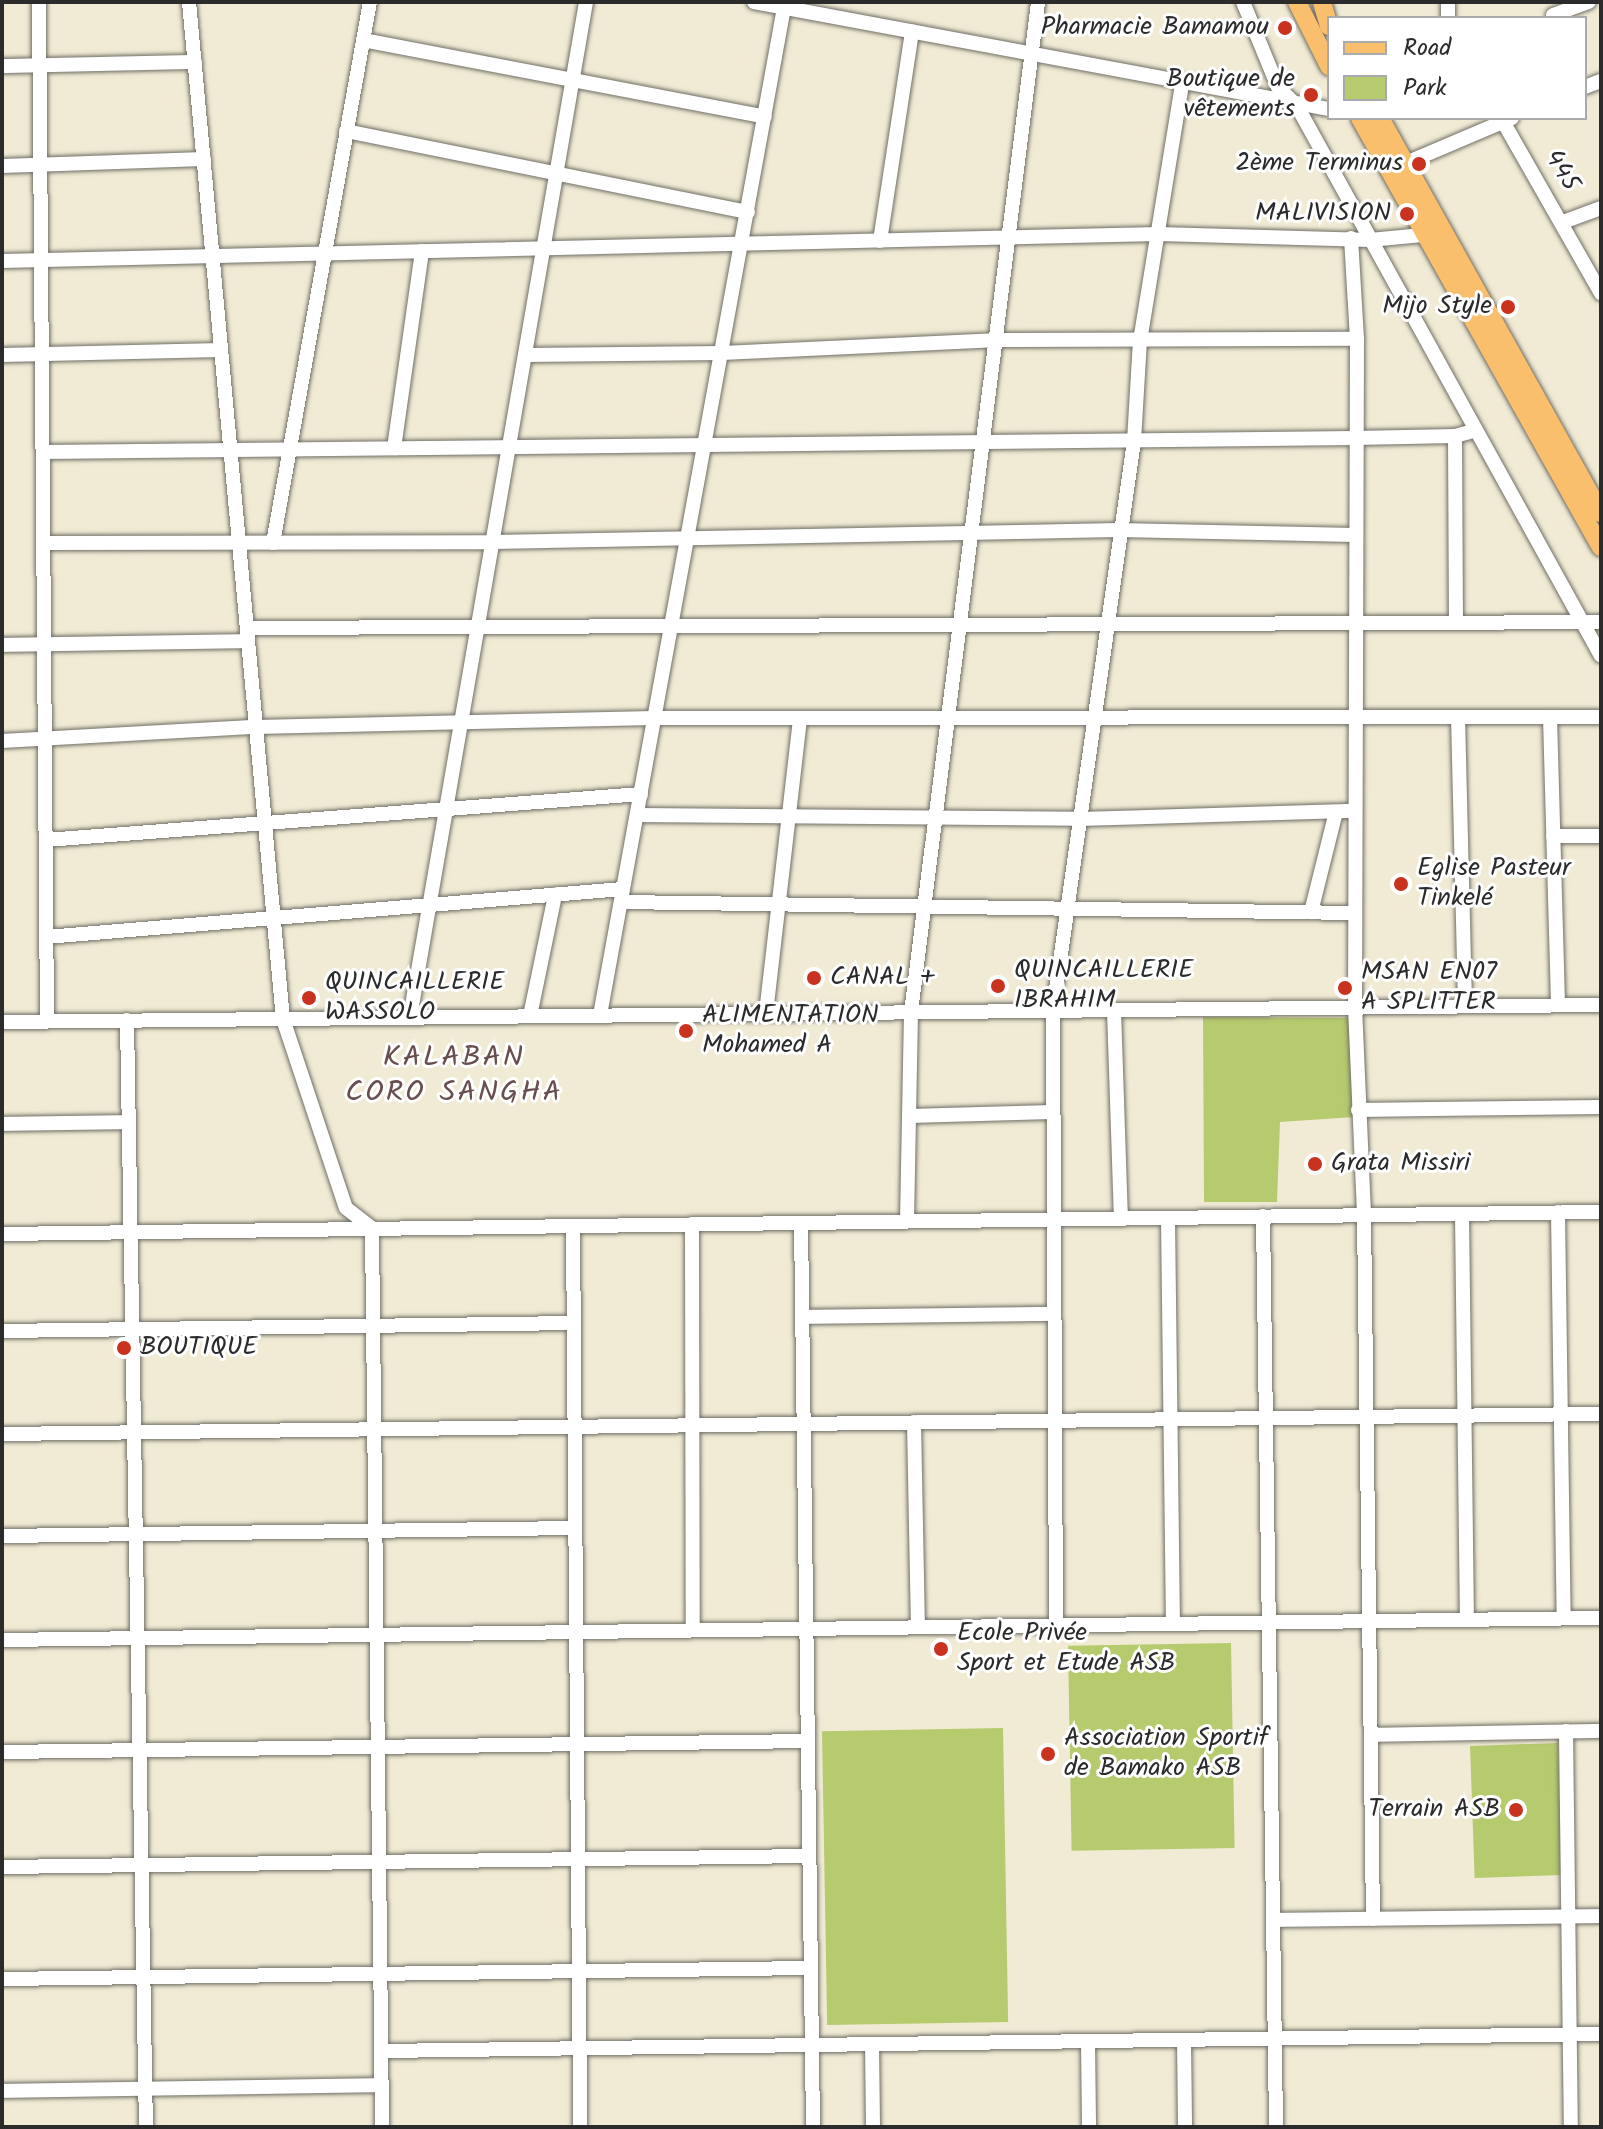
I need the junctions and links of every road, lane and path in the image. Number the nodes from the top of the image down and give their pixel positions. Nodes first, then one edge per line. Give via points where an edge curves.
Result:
1 (39, 2) edge
2 (189, 2) edge
3 (370, 2) edge
4 (586, 2) edge
5 (754, 2) edge
6 (1038, 2) edge
7 (1243, 2) edge
8 (1297, 2) edge
9 (1589, 2) edge
10 (785, 5) edge
11 (1553, 12) edge
12 (912, 31) junction
13 (363, 40) junction
14 (1030, 52) junction
15 (195, 62) junction
16 (1327, 63) edge
17 (40, 65) junction
18 (2, 66) edge
19 (573, 80) junction
20 (1182, 85) junction
21 (1297, 106) junction
22 (1327, 109) edge
23 (765, 117) junction
24 (1361, 120) edge
25 (1381, 120) edge
26 (1504, 120) edge
27 (1507, 120) edge
28 (346, 131) junction
29 (204, 159) junction
30 (1406, 163) junction
31 (41, 164) junction
32 (2, 166) edge
33 (557, 173) junction
34 (1601, 208) edge
35 (748, 212) junction
36 (1563, 222) junction
37 (1436, 233) junction
38 (1159, 234) junction
39 (1006, 238) junction
40 (1351, 238) junction
41 (1370, 240) junction
42 (880, 241) junction
43 (742, 244) junction
44 (544, 249) junction
45 (422, 251) junction
46 (323, 253) junction
47 (213, 256) junction
48 (41, 260) junction
49 (2, 261) edge
50 (1601, 293) edge
51 (1357, 339) junction
52 (994, 340) junction
53 (1140, 341) junction
54 (221, 350) junction
55 (722, 353) junction
56 (2, 355) edge
57 (42, 355) junction
58 (525, 355) junction
59 (1474, 431) junction
60 (1455, 436) junction
61 (1355, 438) junction
62 (1134, 441) junction
63 (982, 442) junction
64 (705, 445) junction
65 (509, 447) junction
66 (394, 448) junction
67 (288, 449) junction
68 (231, 450) junction
69 (43, 452) junction
70 (1601, 513) edge
71 (1118, 530) junction
72 (1355, 535) junction
73 (970, 536) junction
74 (688, 539) junction
75 (492, 542) junction
76 (43, 543) junction
77 (239, 543) junction
78 (273, 543) junction
79 (1601, 547) edge
80 (1456, 622) junction
81 (1583, 622) junction
82 (1601, 622) edge
83 (1355, 623) junction
84 (958, 624) junction
85 (1106, 624) junction
86 (670, 626) junction
87 (478, 627) junction
88 (248, 634) junction
89 (44, 644) junction
90 (2, 645) edge
91 (1601, 656) edge
92 (1355, 717) junction
93 (1458, 717) junction
94 (1550, 717) junction
95 (1601, 717) edge
96 (654, 718) junction
97 (800, 718) junction
98 (946, 718) junction
99 (1092, 718) junction
100 (461, 723) junction
101 (256, 727) junction
102 (2, 741) edge
103 (45, 741) junction
104 (641, 794) junction
105 (446, 810) junction
106 (1354, 811) junction
107 (1336, 812) junction
108 (637, 815) junction
109 (789, 816) junction
110 (935, 817) junction
111 (1078, 819) junction
112 (265, 823) junction
113 (1553, 836) junction
114 (1601, 836) edge
115 (46, 840) junction
116 (555, 895) junction
117 (622, 896) junction
118 (779, 904) junction
119 (429, 906) junction
120 (923, 907) junction
121 (1067, 909) junction
122 (1311, 912) junction
123 (1355, 913) junction
124 (274, 918) junction
125 (46, 937) junction
126 (1558, 1005) junction
127 (1601, 1005) edge
128 (1465, 1006) junction
129 (1355, 1007) junction
130 (1053, 1010) junction
131 (1114, 1010) junction
132 (911, 1012) junction
133 (766, 1013) junction
134 (600, 1015) junction
135 (530, 1016) junction
136 (410, 1017) junction
137 (283, 1019) junction
138 (127, 1020) junction
139 (47, 1021) junction
140 (2, 1022) edge
141 (1601, 1107) edge
142 (1358, 1110) junction
143 (1052, 1112) junction
144 (909, 1116) junction
145 (129, 1122) junction
146 (2, 1124) edge
147 (1558, 1212) junction
148 (1601, 1212) edge
149 (1462, 1214) junction
150 (1364, 1215) junction
151 (1263, 1216) junction
152 (1121, 1218) junction
153 (1168, 1218) junction
154 (1050, 1219) junction
155 (907, 1221) junction
156 (801, 1223) junction
157 (692, 1224) junction
158 (573, 1226) junction
159 (372, 1228) junction
160 (131, 1232) junction
161 (2, 1234) edge
162 (1052, 1314) junction
163 (802, 1317) junction
164 (574, 1323) junction
165 (373, 1326) junction
166 (132, 1329) junction
167 (2, 1331) edge
168 (1561, 1414) junction
169 (1601, 1414) edge
170 (1464, 1415) junction
171 (1367, 1416) junction
172 (1266, 1418) junction
173 (1170, 1419) junction
174 (1053, 1421) junction
175 (914, 1422) junction
176 (803, 1424) junction
177 (693, 1425) junction
178 (574, 1427) junction
179 (374, 1429) junction
180 (134, 1432) junction
181 (2, 1434) edge
182 (575, 1528) junction
183 (375, 1531) junction
184 (136, 1534) junction
185 (2, 1536) edge
186 (1564, 1618) junction
187 (1601, 1618) edge
188 (1467, 1619) junction
189 (1369, 1621) junction
190 (1269, 1622) junction
191 (1173, 1624) junction
192 (1056, 1625) junction
193 (918, 1627) junction
194 (806, 1629) junction
195 (693, 1630) junction
196 (576, 1632) junction
197 (377, 1634) junction
198 (138, 1638) junction
199 (2, 1640) edge
200 (1566, 1731) junction
201 (1601, 1731) edge
202 (1371, 1735) junction
203 (807, 1741) junction
204 (577, 1744) junction
205 (378, 1747) junction
206 (140, 1750) junction
207 (2, 1752) edge
208 (809, 1856) junction
209 (578, 1859) junction
210 (379, 1862) junction
211 (142, 1865) junction
212 (2, 1867) edge
213 (1568, 1916) junction
214 (1601, 1916) edge
215 (1373, 1919) junction
216 (1273, 1920) junction
217 (810, 1968) junction
218 (579, 1971) junction
219 (381, 1973) junction
220 (144, 1977) junction
221 (2, 1979) edge
222 (1569, 2034) junction
223 (1601, 2034) edge
224 (1274, 2039) junction
225 (1184, 2040) junction
226 (1088, 2041) junction
227 (872, 2044) junction
228 (812, 2045) junction
229 (579, 2048) junction
230 (382, 2051) junction
231 (382, 2085) junction
232 (145, 2089) junction
233 (2, 2091) edge
234 (146, 2127) edge
235 (382, 2127) edge
236 (580, 2127) edge
237 (813, 2127) edge
238 (873, 2127) edge
239 (1089, 2127) edge
240 (1185, 2127) edge
241 (1276, 2127) edge
242 (1571, 2127) edge

1 - 17 street
2 - 15 street
3 - 13 street
4 - 19 street
5 - 10 street
6 - 14 street
7 - 21 street via 1278,87
8 - 16 main road
9 - 11 street
10 - 12 street
10 - 23 street
12 - 14 street
12 - 42 street
13 - 19 street
13 - 28 street
14 - 20 street
14 - 39 street
15 - 17 street
15 - 29 street
17 - 18 street
17 - 31 street
19 - 23 street
19 - 33 street
20 - 21 street
20 - 38 street
21 - 22 street
21 - 41 street
23 - 35 street
24 - 37 main road
25 - 30 main road
26 - 30 street
27 - 36 street, 445
28 - 33 street
28 - 46 street
29 - 31 street
29 - 47 street
30 - 37 main road
31 - 32 street
31 - 48 street
33 - 35 street
33 - 44 street
34 - 36 street
35 - 43 street
36 - 50 street, 445
37 - 41 street
37 - 70 main road
37 - 79 main road
38 - 39 street
38 - 40 street
38 - 53 street
39 - 42 street
39 - 52 street
40 - 41 street
40 - 51 street
41 - 59 street
42 - 43 street
43 - 44 street
43 - 55 street
44 - 45 street
44 - 58 street
45 - 46 street
45 - 66 street
46 - 47 street
46 - 67 street
47 - 48 street
47 - 54 street
48 - 49 street
48 - 57 street
51 - 53 street
51 - 61 street
52 - 53 street
52 - 55 street
52 - 63 street
53 - 62 street
54 - 57 street
54 - 68 street
55 - 58 street
55 - 64 street
56 - 57 street
57 - 69 street
58 - 65 street
59 - 60 street
59 - 81 street
60 - 61 street
60 - 80 street
61 - 62 street
61 - 72 street
62 - 63 street
62 - 71 street
63 - 64 street
63 - 73 street
64 - 65 street
64 - 74 street
65 - 66 street
65 - 75 street
66 - 67 street
67 - 68 street
67 - 78 street
68 - 69 street
68 - 77 street
69 - 76 street
71 - 72 street
71 - 73 street
71 - 85 street
72 - 83 street
73 - 74 street
73 - 84 street
74 - 75 street
74 - 86 street
75 - 78 street
75 - 87 street
76 - 77 street
76 - 89 street
77 - 78 street
77 - 88 street
80 - 81 street
80 - 83 street
81 - 82 street
81 - 91 street
83 - 85 street
83 - 92 street
84 - 85 street
84 - 86 street
84 - 98 street
85 - 99 street
86 - 87 street
86 - 96 street
87 - 88 street
87 - 100 street
88 - 89 street
88 - 101 street
89 - 90 street
89 - 103 street
92 - 93 street
92 - 99 street
92 - 106 street
93 - 94 street
93 - 128 street
94 - 95 street
94 - 113 street
96 - 97 street
96 - 100 street
96 - 104 street
97 - 98 street
97 - 109 street
98 - 99 street
98 - 110 street
99 - 111 street
100 - 101 street
100 - 105 street
101 - 103 street
101 - 112 street
102 - 103 street
103 - 115 street
104 - 105 street
104 - 108 street
105 - 112 street
105 - 119 street
106 - 107 street
106 - 123 street
107 - 111 street
107 - 122 street
108 - 109 street
108 - 117 street
109 - 110 street
109 - 118 street
110 - 111 street
110 - 120 street
111 - 121 street
112 - 115 street
112 - 124 street
113 - 114 street
113 - 126 street
115 - 125 street
116 - 117 street
116 - 119 street
116 - 135 street
117 - 118 street
117 - 134 street
118 - 120 street
118 - 133 street
119 - 124 street
119 - 136 street
120 - 121 street
120 - 132 street
121 - 122 street
121 - 130 street
122 - 123 street
123 - 129 street
124 - 125 street
124 - 137 street
125 - 139 street
126 - 127 street
126 - 128 street
128 - 129 street
129 - 131 street
129 - 142 street
130 - 131 street
130 - 132 street
130 - 143 street
131 - 152 street
132 - 133 street
132 - 144 street
133 - 134 street
134 - 135 street
135 - 136 street
136 - 137 street
137 - 138 street
137 - 159 street via 346,1208
138 - 139 street
138 - 145 street
139 - 140 street
141 - 142 street
142 - 150 street
143 - 144 street
143 - 154 street
144 - 155 street
145 - 146 street
145 - 160 street
147 - 148 street
147 - 149 street
147 - 168 street
149 - 150 street
149 - 170 street
150 - 151 street
150 - 171 street
151 - 153 street
151 - 172 street
152 - 153 street
152 - 154 street
153 - 173 street
154 - 155 street
154 - 162 street
155 - 156 street
156 - 157 street
156 - 163 street
157 - 158 street
157 - 177 street
158 - 159 street
158 - 164 street
159 - 160 street
159 - 165 street
160 - 161 street
160 - 166 street
162 - 163 street
162 - 174 street
163 - 176 street
164 - 165 street
164 - 178 street
165 - 166 street
165 - 179 street
166 - 167 street
166 - 180 street
168 - 169 street
168 - 170 street
168 - 186 street
170 - 171 street
170 - 188 street
171 - 172 street
171 - 189 street
172 - 173 street
172 - 190 street
173 - 174 street
173 - 191 street
174 - 175 street
174 - 192 street
175 - 176 street
175 - 193 street
176 - 177 street
176 - 194 street
177 - 178 street
177 - 195 street
178 - 179 street
178 - 182 street
179 - 180 street
179 - 183 street
180 - 181 street
180 - 184 street
182 - 183 street
182 - 196 street
183 - 184 street
183 - 197 street
184 - 185 street
184 - 198 street
186 - 187 street
186 - 188 street
188 - 189 street
189 - 190 street
189 - 202 street
190 - 191 street
190 - 216 street
191 - 192 street
192 - 193 street
193 - 194 street
194 - 195 street
194 - 203 street
195 - 196 street
196 - 197 street
196 - 204 street
197 - 198 street
197 - 205 street
198 - 199 street
198 - 206 street
200 - 201 street
200 - 202 street
200 - 213 street
202 - 215 street
203 - 204 street
203 - 208 street
204 - 205 street
204 - 209 street
205 - 206 street
205 - 210 street
206 - 207 street
206 - 211 street
208 - 209 street
208 - 217 street
209 - 210 street
209 - 218 street
210 - 211 street
210 - 219 street
211 - 212 street
211 - 220 street
213 - 214 street
213 - 215 street
213 - 222 street
215 - 216 street
216 - 224 street
217 - 218 street
217 - 228 street
218 - 219 street
218 - 229 street
219 - 220 street
219 - 230 street
220 - 221 street
220 - 232 street
222 - 223 street
222 - 224 street
222 - 242 street
224 - 225 street
224 - 241 street
225 - 226 street
225 - 240 street
226 - 227 street
226 - 239 street
227 - 228 street
227 - 238 street
228 - 229 street
228 - 237 street
229 - 230 street
229 - 236 street
230 - 231 street
231 - 232 street
231 - 235 street
232 - 233 street
232 - 234 street

